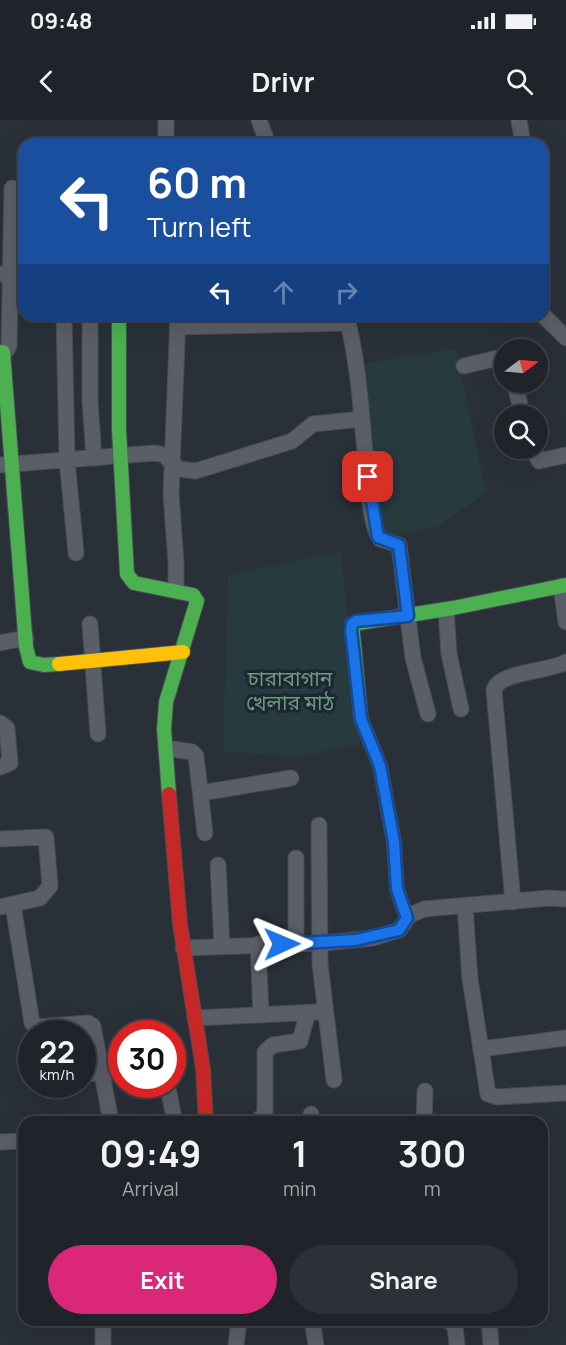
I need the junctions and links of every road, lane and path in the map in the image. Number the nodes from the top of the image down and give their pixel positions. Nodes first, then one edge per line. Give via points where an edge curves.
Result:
1 (166, 120) edge
2 (259, 120) edge
3 (519, 120) edge
4 (166, 138) edge
5 (266, 138) edge
6 (522, 138) edge
7 (12, 188) dead end
8 (11, 274) edge
9 (64, 321) edge
10 (90, 321) edge
11 (119, 321) edge
12 (178, 321) edge
13 (347, 321) edge
14 (549, 321) edge
15 (566, 338) edge
16 (2, 353) edge
17 (494, 359) edge
18 (464, 366) dead end
19 (362, 418) junction
20 (566, 455) edge
21 (121, 456) junction
22 (94, 458) junction
23 (548, 459) edge
24 (67, 460) junction
25 (171, 462) junction
26 (6, 465) edge
27 (76, 553) dead end
28 (564, 585) edge
29 (176, 591) junction
30 (446, 610) junction
31 (408, 616) junction
32 (566, 622) edge
33 (90, 624) dead end
34 (26, 638) junction
35 (0, 643) edge
36 (183, 652) junction
37 (93, 661) junction
38 (566, 662) edge
39 (461, 709) dead end
40 (428, 714) dead end
41 (0, 723) edge
42 (98, 734) dead end
43 (166, 748) junction
44 (0, 767) edge
45 (291, 778) dead end
46 (201, 794) junction
47 (319, 825) dead end
48 (205, 833) dead end
49 (0, 839) edge
50 (296, 858) dead end
51 (218, 865) dead end
52 (566, 899) edge
53 (513, 902) junction
54 (6, 906) edge
55 (465, 907) junction
56 (407, 918) junction
57 (296, 943) junction
58 (319, 943) junction
59 (258, 944) junction
60 (222, 946) junction
61 (183, 948) junction
62 (327, 1011) junction
63 (308, 1012) junction
64 (261, 1015) junction
65 (195, 1018) junction
66 (566, 1038) edge
67 (481, 1049) junction
68 (108, 1073) edge
69 (96, 1074) edge
70 (103, 1074) junction
71 (334, 1080) dead end
72 (425, 1090) dead end
73 (566, 1093) edge
74 (170, 1098) edge
75 (110, 1116) edge
76 (174, 1116) edge
77 (206, 1116) edge
78 (263, 1116) edge
79 (424, 1116) edge
80 (18, 1141) edge
81 (0, 1142) edge
82 (103, 1326) edge
83 (238, 1326) edge
84 (313, 1326) edge
85 (455, 1326) edge
86 (489, 1326) edge
87 (103, 1345) edge
88 (236, 1345) edge
89 (316, 1345) edge
90 (458, 1345) edge
91 (490, 1345) edge

1 - 4 street
2 - 5 street
3 - 6 street
7 - 8 street
8 - 16 street via 9,346
9 - 24 street
10 - 22 street
11 - 21 street
12 - 25 street
13 - 19 street
14 - 15 street
16 - 26 street
17 - 18 street
19 - 25 street via 313,424 292,441 196,471 179,469
19 - 31 street via 377,532 380,539 399,545
20 - 23 street
21 - 22 street
21 - 25 street via 158,453
21 - 29 street via 127,576 134,582
22 - 24 street
24 - 26 street
24 - 27 street
25 - 29 street
26 - 34 street
28 - 30 street
28 - 32 street
29 - 36 street via 194,595 197,601
30 - 31 street
30 - 39 street via 449,654
31 - 40 street via 416,676
31 - 56 street via 356,621 351,626 361,719 380,766 394,842 397,889
33 - 37 street
34 - 35 street
34 - 37 street via 33,664
36 - 37 street
36 - 43 street via 165,702
37 - 42 street
38 - 53 street via 502,679 494,690
41 - 44 street via 7,728 11,757 10,763
43 - 46 street via 195,754
43 - 61 street
45 - 46 street
46 - 48 street
47 - 58 street
49 - 54 street via 46,837 48,891 40,898
50 - 57 street
51 - 60 street
52 - 53 street
53 - 55 street
54 - 70 street via 32,1023 37,1028 91,1024 96,1030
55 - 56 street via 424,909
55 - 67 street via 470,979
56 - 58 street via 393,933
57 - 58 street
57 - 59 street
58 - 62 street
59 - 60 street
59 - 64 street
60 - 61 street
61 - 65 street
62 - 63 street
62 - 71 street
63 - 64 street
63 - 78 street via 300,1041 273,1045 265,1052
64 - 65 street
65 - 77 street
66 - 67 street
67 - 73 street via 486,1089 491,1096
68 - 70 street
69 - 70 street
70 - 75 street
72 - 79 street
74 - 76 street
80 - 81 street
82 - 87 street
83 - 88 street
84 - 89 street
85 - 90 street
86 - 91 street

